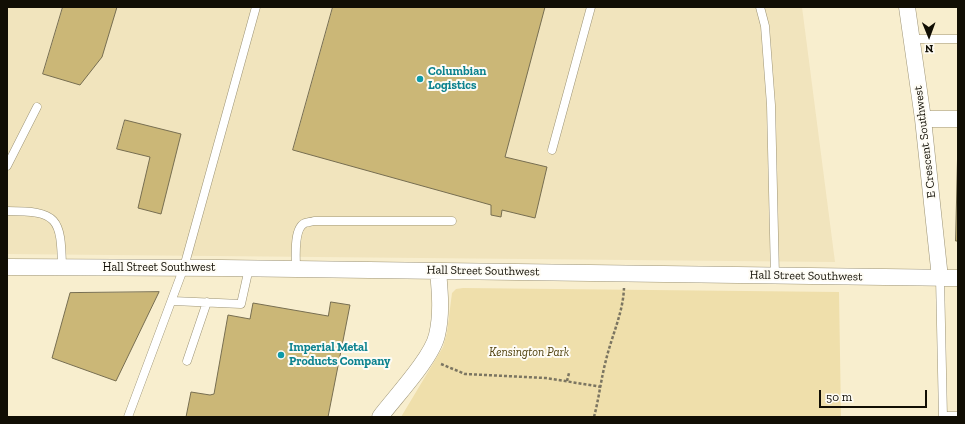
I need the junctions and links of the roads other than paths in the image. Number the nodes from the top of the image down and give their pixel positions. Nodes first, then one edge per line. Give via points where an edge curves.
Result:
1 (256, 7) edge
2 (591, 7) edge
3 (760, 7) edge
4 (907, 7) edge
5 (911, 39) junction
6 (958, 39) edge
7 (37, 107) dead end
8 (923, 118) junction
9 (958, 119) edge
10 (552, 150) dead end
11 (7, 166) edge
12 (7, 211) edge
13 (452, 221) dead end
14 (7, 267) edge
15 (62, 267) junction
16 (184, 267) junction
17 (249, 268) junction
18 (296, 269) junction
19 (438, 271) junction
20 (775, 276) junction
21 (940, 278) junction
22 (958, 278) edge
23 (173, 301) junction
24 (207, 302) junction
25 (187, 361) dead end
26 (958, 416) edge
27 (128, 417) edge
28 (380, 417) edge
29 (943, 417) edge

1 - 16 lane
2 - 10 lane
3 - 20 lane via 771,105
4 - 5 street, E Crescent Southwest
5 - 6 lane
5 - 8 street, E Crescent Southwest
7 - 11 lane
8 - 9 street
8 - 21 street, E Crescent Southwest
12 - 15 lane via 26,211 49,216 59,228
13 - 18 lane via 304,223 299,228 296,241
14 - 15 street, Hall Street Southwest
15 - 16 street, Hall Street Southwest
16 - 17 street, Hall Street Southwest
16 - 23 lane
17 - 18 street, Hall Street Southwest
17 - 24 lane via 241,304
18 - 19 street, Hall Street Southwest
19 - 20 street, Hall Street Southwest
19 - 28 street via 440,293 437,336 428,355
20 - 21 street, Hall Street Southwest
21 - 22 street, Hall Street Southwest
21 - 29 lane
23 - 24 lane
23 - 27 lane
24 - 25 lane
26 - 29 lane

